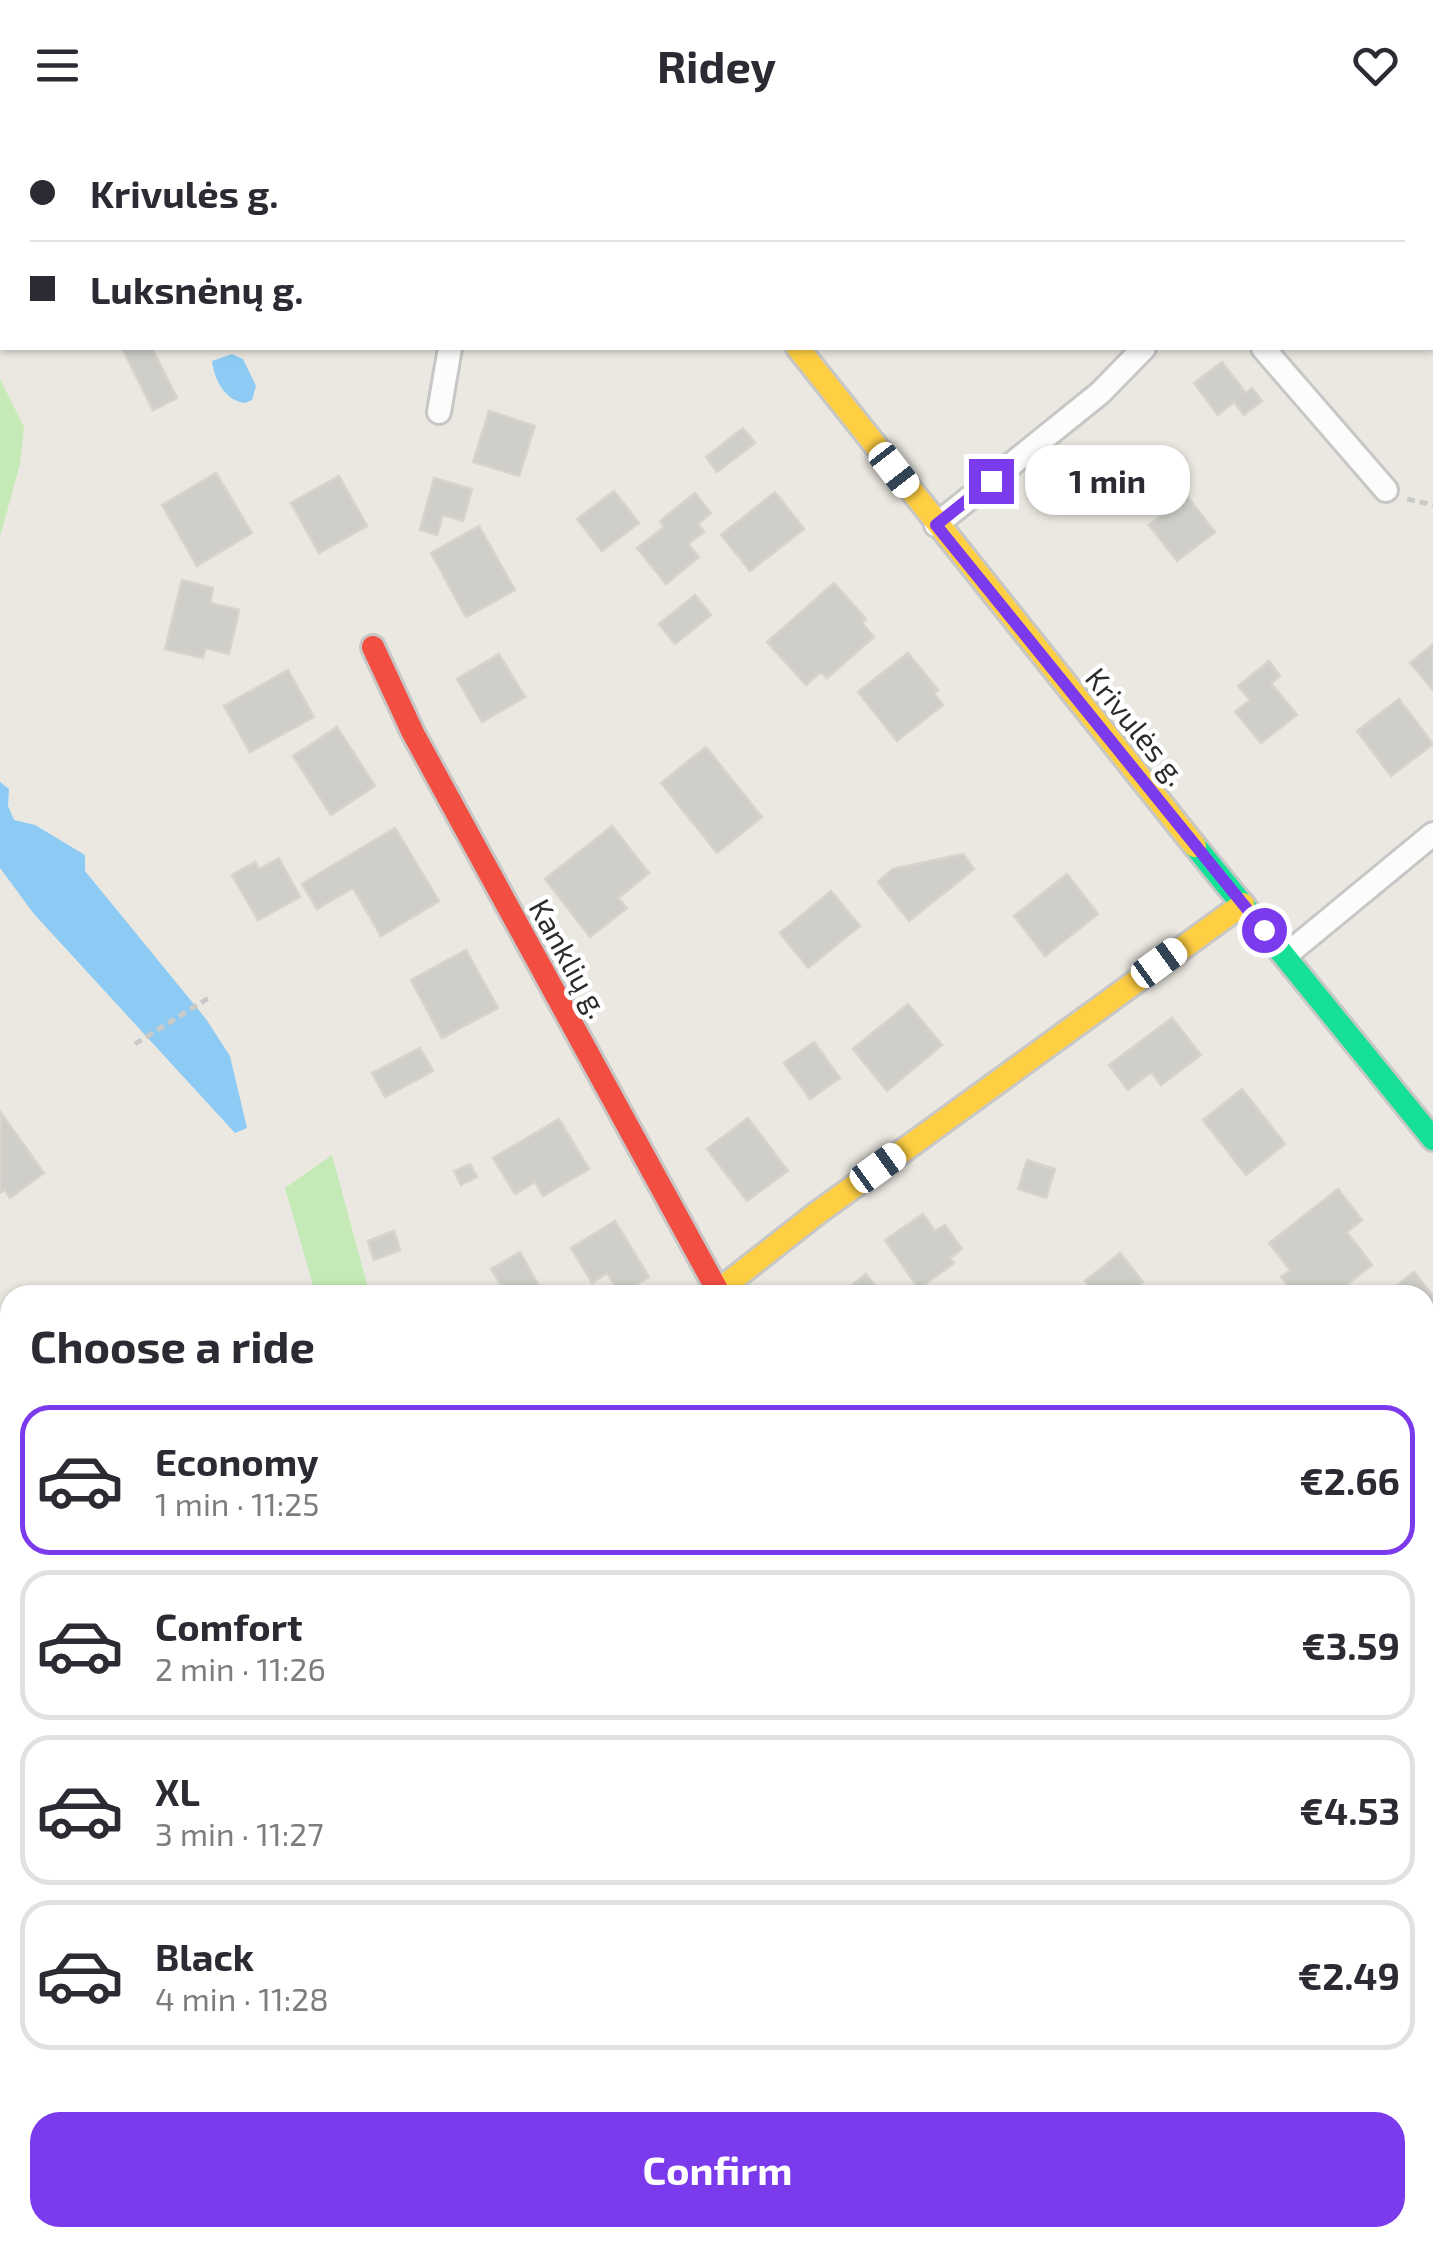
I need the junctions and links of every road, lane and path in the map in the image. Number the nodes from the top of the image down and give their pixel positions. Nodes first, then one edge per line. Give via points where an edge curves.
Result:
1 (450, 350) edge
2 (800, 350) edge
3 (1142, 350) edge
4 (1264, 350) edge
5 (439, 412) dead end
6 (1386, 490) dead end
7 (936, 525) junction
8 (373, 647) dead end
9 (1433, 834) edge
10 (1242, 904) junction
11 (1284, 956) junction
12 (210, 997) dead end
13 (135, 1044) dead end
14 (1433, 1139) edge
15 (715, 1285) edge
16 (729, 1285) edge

1 - 5 street
2 - 7 street, Krivulės g.
3 - 7 street via 1100,393
4 - 6 street
7 - 10 street, Krivulės g.
8 - 15 street, Kanklių g. via 413,734
9 - 11 street
10 - 11 street, Krivulės g.
10 - 16 street via 816,1214
11 - 14 street, Krivulės g.
12 - 13 path

